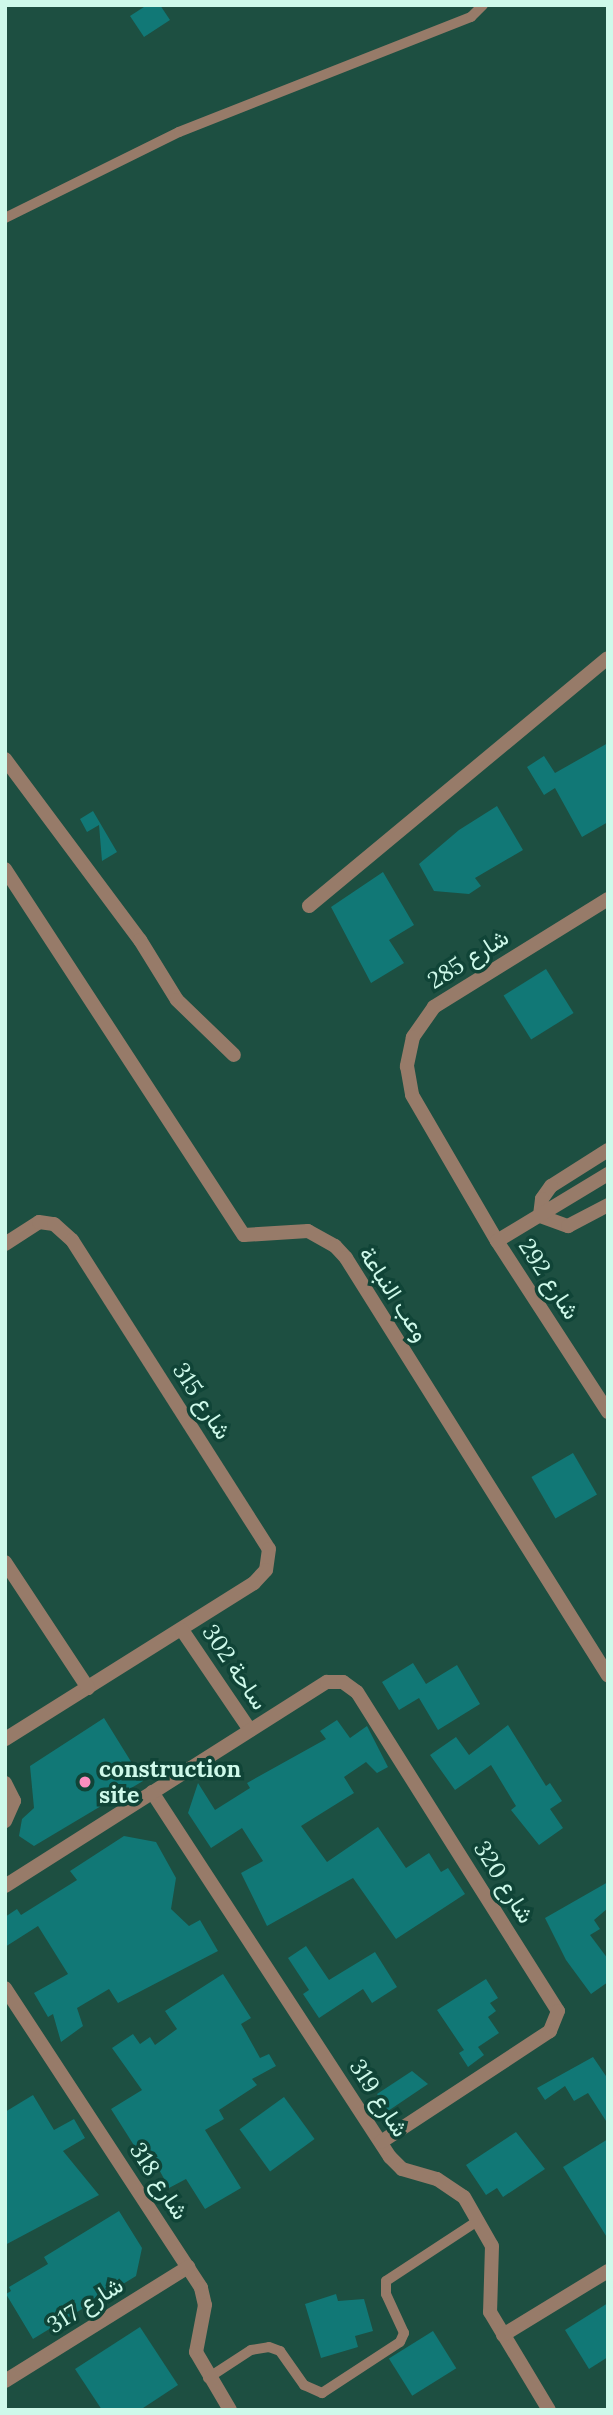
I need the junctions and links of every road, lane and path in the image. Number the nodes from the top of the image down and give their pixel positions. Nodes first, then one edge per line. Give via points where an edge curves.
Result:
1 (483, 5) edge
2 (5, 218) edge
3 (608, 658) edge
4 (5, 759) edge
5 (5, 869) edge
6 (608, 899) edge
7 (309, 906) dead end
8 (234, 1055) dead end
9 (608, 1150) edge
10 (608, 1174) edge
11 (608, 1205) edge
12 (540, 1216) junction
13 (497, 1241) junction
14 (5, 1244) edge
15 (608, 1412) edge
16 (5, 1562) edge
17 (182, 1630) junction
18 (608, 1676) edge
19 (88, 1688) junction
20 (250, 1730) junction
21 (5, 1739) edge
22 (5, 1783) edge
23 (152, 1792) junction
24 (5, 1821) edge
25 (5, 1886) edge
26 (5, 1988) edge
27 (381, 2142) junction
28 (479, 2220) junction
29 (188, 2267) junction
30 (608, 2271) edge
31 (503, 2334) junction
32 (208, 2378) junction
33 (5, 2381) edge
34 (230, 2410) edge
35 (550, 2410) edge

1 - 2 lane via 471,17 179,132
3 - 7 street
4 - 8 street via 140,940 183,1008
5 - 18 street, وعب النباعة via 244,1235 308,1231 346,1258
6 - 13 street, شارع 285 via 434,1007 413,1037 407,1066 412,1096
9 - 12 street via 551,1186 542,1199
10 - 12 street
11 - 12 street via 568,1226
12 - 13 street
13 - 15 street, شارع 292
14 - 17 street, شارع 315 via 39,1222 54,1224 72,1240 269,1549 266,1570 254,1583
16 - 19 street
17 - 19 street, ساحة 302
17 - 20 street, ساحة 302
19 - 21 street, ساحة 302
20 - 23 street, ساحة 302
20 - 27 street, شارع 320 via 327,1682 343,1682 357,1692 558,2011 550,2031
22 - 24 street via 14,1807
23 - 25 street, ساحة 302
23 - 27 street, شارع 319
26 - 29 street, شارع 318
27 - 28 street, شارع 319 via 402,2169 453,2186
28 - 31 street, شارع 319 via 494,2261 487,2301
28 - 32 lane via 386,2281 386,2294 404,2333 400,2342 322,2393 304,2385 280,2351 269,2347 251,2350
29 - 32 street, شارع 318 via 205,2305 195,2352
29 - 33 street, شارع 317
30 - 31 street
31 - 35 street, شارع 319
32 - 34 street, شارع 318

